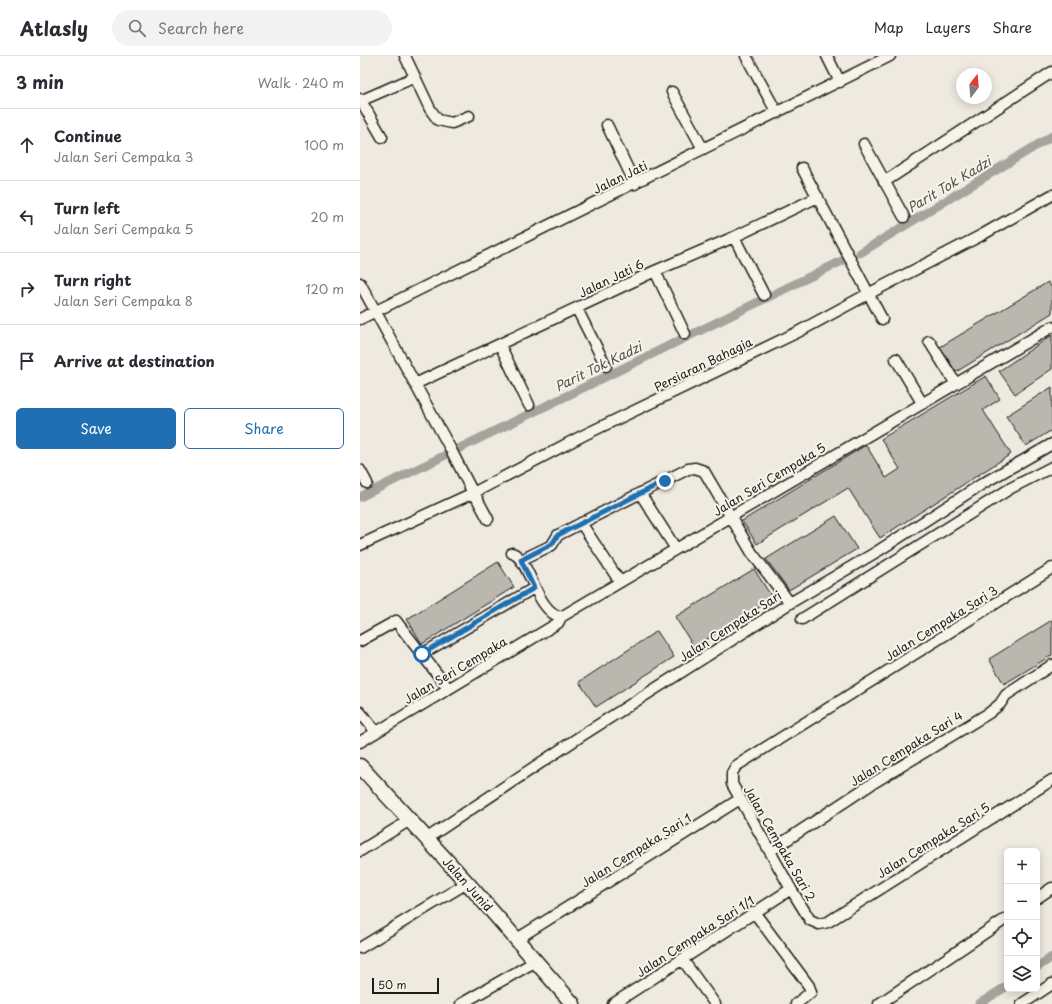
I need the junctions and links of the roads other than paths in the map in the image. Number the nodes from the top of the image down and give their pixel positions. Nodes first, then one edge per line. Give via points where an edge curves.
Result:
1 (405, 56) edge
2 (746, 56) edge
3 (827, 56) edge
4 (890, 56) edge
5 (1052, 72) edge
6 (415, 77) junction
7 (840, 82) junction
8 (672, 92) dead end
9 (360, 100) edge
10 (777, 114) junction
11 (469, 116) dead end
12 (607, 125) dead end
13 (382, 136) dead end
14 (864, 144) dead end
15 (703, 149) junction
16 (802, 168) dead end
17 (884, 182) junction
18 (635, 184) junction
19 (1052, 195) edge
20 (818, 197) junction
21 (904, 217) dead end
22 (734, 237) junction
23 (655, 271) junction
24 (360, 283) edge
25 (868, 294) junction
26 (764, 295) dead end
27 (576, 309) junction
28 (376, 312) junction
29 (360, 319) edge
30 (882, 319) dead end
31 (1052, 327) edge
32 (685, 334) dead end
33 (929, 341) dead end
34 (500, 345) junction
35 (896, 359) dead end
36 (606, 366) dead end
37 (415, 384) junction
38 (956, 384) junction
39 (922, 403) junction
40 (529, 404) dead end
41 (1052, 444) edge
42 (1052, 467) edge
43 (360, 470) edge
44 (367, 483) dead end
45 (473, 493) junction
46 (640, 493) junction
47 (729, 518) junction
48 (488, 519) dead end
49 (581, 523) junction
50 (360, 545) edge
51 (676, 549) junction
52 (512, 553) dead end
53 (521, 560) junction
54 (1052, 568) edge
55 (620, 582) junction
56 (534, 588) junction
57 (790, 603) junction
58 (561, 617) junction
59 (802, 618) dead end
60 (360, 641) edge
61 (422, 654) junction
62 (1052, 665) edge
63 (448, 688) junction
64 (844, 700) joint
65 (360, 712) edge
66 (376, 732) junction
67 (360, 742) edge
68 (360, 766) edge
69 (1052, 780) edge
70 (740, 798) junction
71 (410, 820) junction
72 (426, 839) junction
73 (360, 851) edge
74 (770, 851) junction
75 (467, 883) junction
76 (1052, 888) edge
77 (791, 890) junction
78 (1040, 896) edge
79 (754, 912) junction
80 (1004, 920) edge
81 (828, 922) joint
82 (517, 939) junction
83 (360, 948) edge
84 (682, 959) junction
85 (536, 961) junction
86 (1052, 984) edge
87 (461, 1004) edge
88 (573, 1004) edge
89 (614, 1004) edge
90 (715, 1004) edge
91 (796, 1004) edge
92 (879, 1004) edge
93 (1022, 1004) edge

1 - 6 street
2 - 10 street
3 - 7 street
4 - 7 street, Jalan Jati
5 - 17 street
6 - 9 street
6 - 11 street via 438,120 452,123
7 - 10 street, Jalan Jati
8 - 15 street
9 - 13 street
10 - 15 street, Jalan Jati
12 - 18 street
14 - 17 street
15 - 18 street, Jalan Jati
16 - 20 street
17 - 21 street
18 - 28 street, Jalan Jati
19 - 25 street, Persiaran Bahagia
20 - 22 street, Jalan Jati 6
20 - 25 street
22 - 23 street, Jalan Jati 6
22 - 26 street
23 - 27 street, Jalan Jati 6
23 - 32 street
24 - 28 street
25 - 30 street
25 - 45 street, Persiaran Bahagia via 798,332 582,436
27 - 34 street, Jalan Jati 6
27 - 36 street
28 - 29 street, Jalan Jati
28 - 37 street
31 - 38 street, Jalan Seri Cempaka 5
33 - 38 street
34 - 37 street, Jalan Jati 6
34 - 40 street
35 - 39 street
37 - 45 street
38 - 39 street, Jalan Seri Cempaka 5
39 - 47 street, Jalan Seri Cempaka 5
41 - 57 street, Jalan Cempaka Sari via 982,484 878,551
42 - 59 street via 1011,488
43 - 44 street
45 - 48 street
45 - 50 street, Persiaran Bahagia
46 - 47 street via 695,468 704,471
46 - 49 street
46 - 51 street
47 - 51 street, Jalan Seri Cempaka 5
47 - 57 street
49 - 53 street via 558,535 552,544
49 - 55 street
51 - 55 street, Jalan Seri Cempaka 5
52 - 53 street via 517,554
53 - 56 street
54 - 64 street, Jalan Cempaka Sari 3
55 - 58 street, Jalan Seri Cempaka 5
56 - 58 street via 550,612
56 - 61 street
57 - 72 street, Jalan Cempaka Sari via 581,736
58 - 63 street, Jalan Seri Cempaka via 558,623
60 - 61 street via 396,621
61 - 63 street
62 - 74 street, Jalan Cempaka Sari 4 via 1006,695 989,713 866,787
63 - 66 street, Jalan Seri Cempaka
64 - 70 street, Jalan Cempaka Sari 2 via 736,766 732,773 732,784
65 - 66 street
66 - 67 street, Jalan Seri Cempaka
68 - 71 street, Jalan Junid
69 - 81 street, Jalan Cempaka Sari 5
70 - 74 street, Jalan Cempaka Sari 2
70 - 82 street, Jalan Cempaka Sari 1
71 - 72 street, Jalan Junid
71 - 73 street
72 - 75 street, Jalan Junid
74 - 77 street, Jalan Cempaka Sari 2
75 - 82 street, Jalan Junid
75 - 83 street
76 - 78 street
77 - 79 street, Jalan Cempaka Sari 1/1
77 - 81 street, Jalan Cempaka Sari 2 via 810,920 819,924
79 - 84 street, Jalan Cempaka Sari 1/1
79 - 91 street via 810,986 811,992
80 - 92 street
82 - 85 street, Jalan Junid
84 - 89 street, Jalan Cempaka Sari 1/1
84 - 90 street
85 - 87 street
85 - 88 street, Jalan Junid
86 - 93 street

